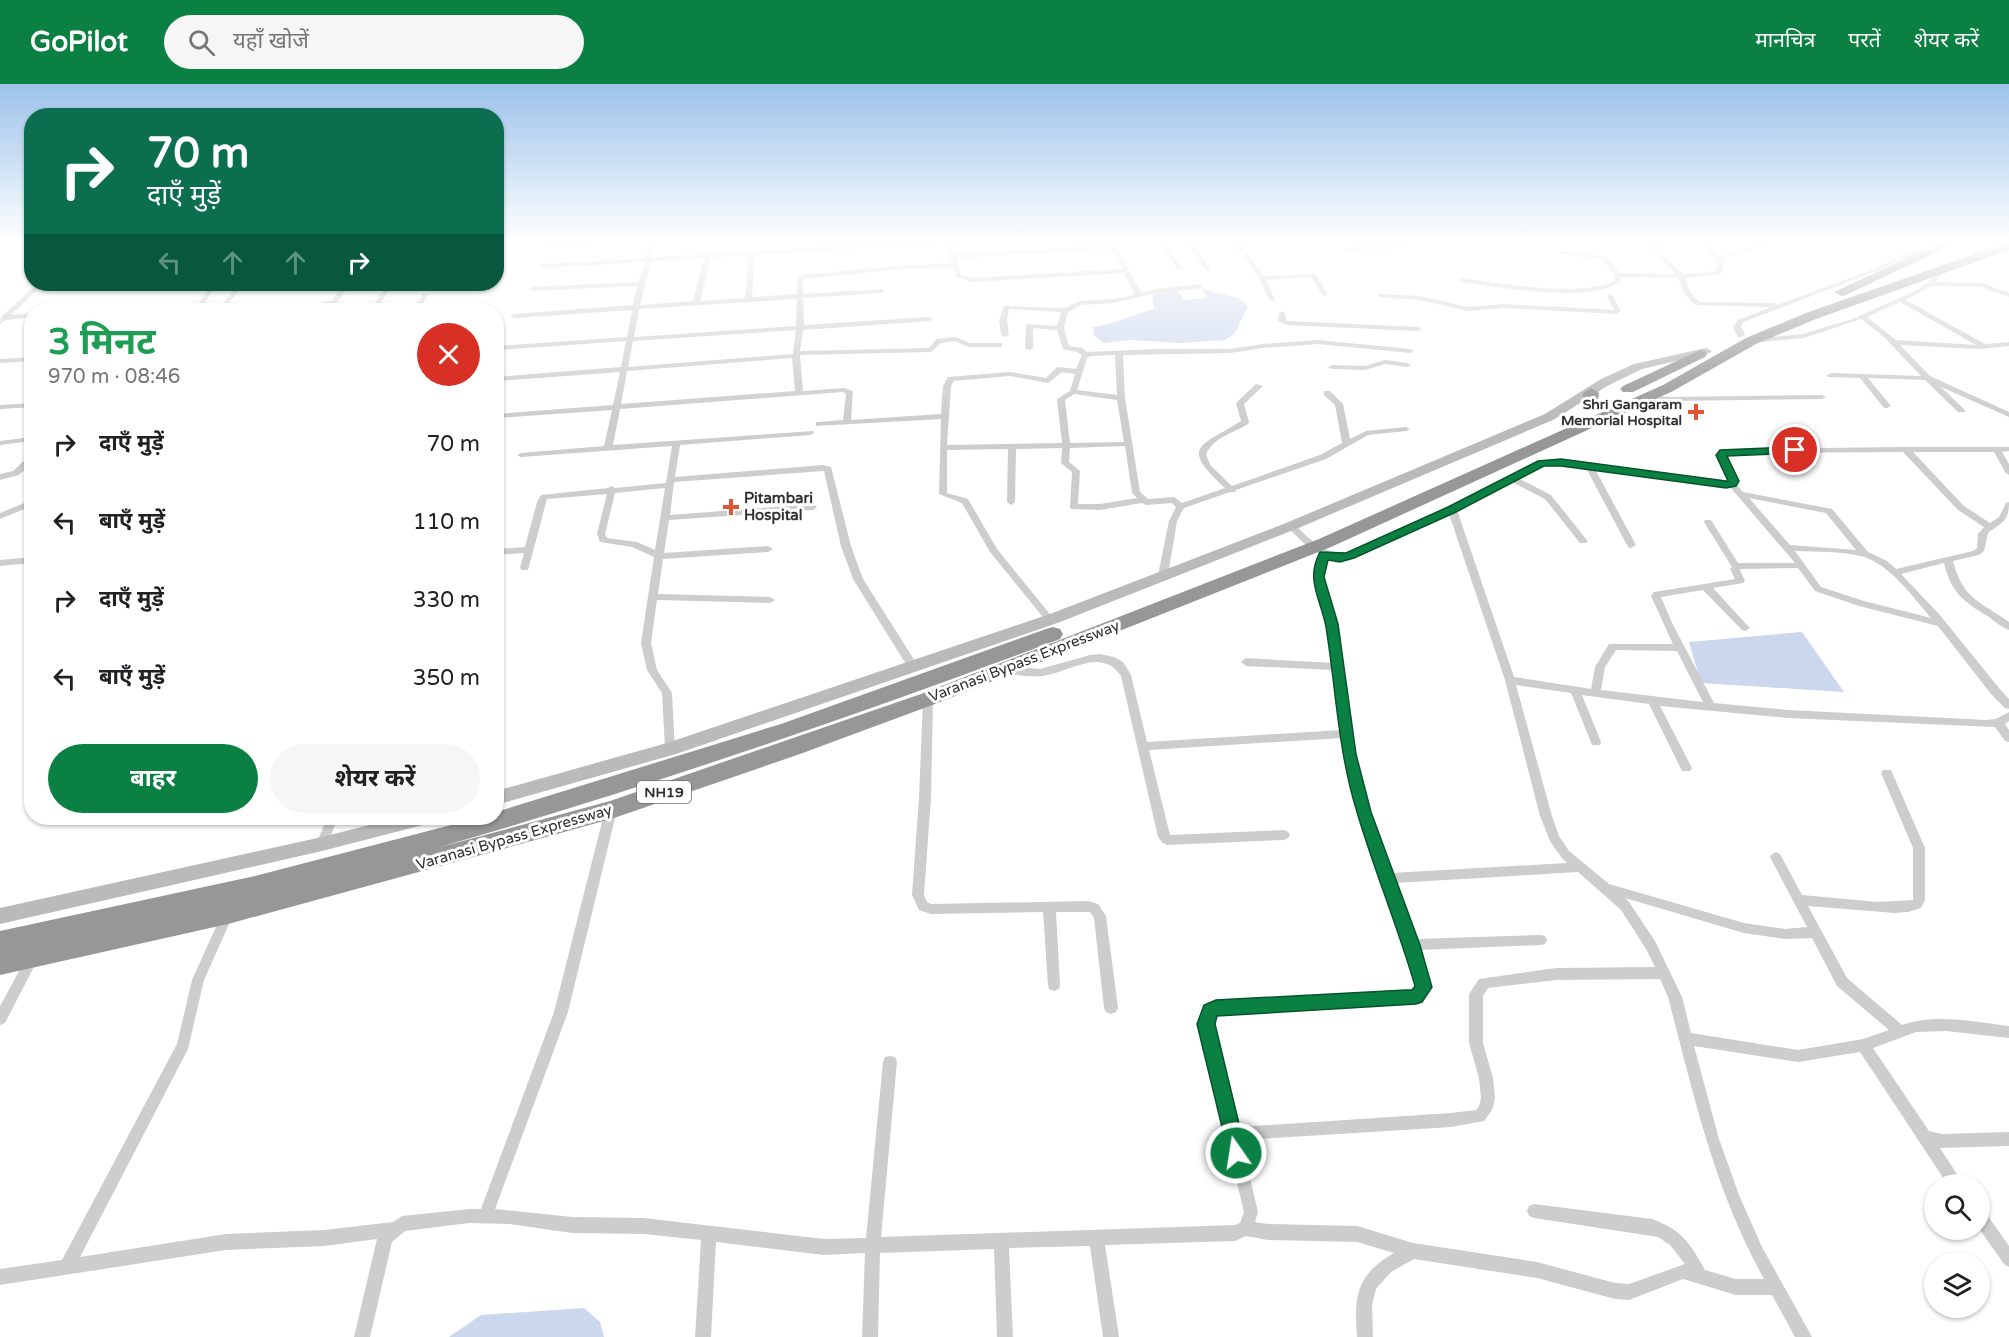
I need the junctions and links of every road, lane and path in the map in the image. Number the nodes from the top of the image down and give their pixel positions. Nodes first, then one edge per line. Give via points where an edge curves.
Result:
1 (22, 300) edge
2 (638, 300) edge
3 (729, 300) edge
4 (800, 300) edge
5 (1116, 300) edge
6 (1434, 300) edge
7 (1612, 300) edge
8 (1694, 300) edge
9 (1791, 300) edge
10 (1828, 300) edge
11 (1855, 300) edge
12 (1900, 300) edge
13 (1901, 300) edge
14 (696, 303) joint
15 (1778, 305) junction
16 (636, 308) junction
17 (1065, 311) junction
18 (1282, 314) dead end
19 (24, 316) edge
20 (514, 316) dead end
21 (1861, 316) junction
22 (1, 319) edge
23 (929, 319) dead end
24 (800, 326) junction
25 (1060, 328) junction
26 (1418, 329) dead end
27 (1005, 335) dead end
28 (1746, 338) junction
29 (630, 340) junction
30 (1893, 342) junction
31 (2009, 344) edge
32 (999, 345) dead end
33 (1985, 347) junction
34 (504, 348) edge
35 (1029, 348) dead end
36 (1410, 351) dead end
37 (797, 354) junction
38 (1119, 354) junction
39 (1086, 355) junction
40 (24, 360) edge
41 (0, 361) edge
42 (1407, 365) dead end
43 (1332, 368) dead end
44 (624, 370) junction
45 (1079, 372) junction
46 (1831, 375) dead end
47 (1862, 376) junction
48 (504, 378) edge
49 (1927, 378) junction
50 (1259, 386) dead end
51 (1073, 392) junction
52 (1327, 393) dead end
53 (799, 394) junction
54 (1646, 397) junction
55 (1822, 397) dead end
56 (1121, 398) junction
57 (1590, 400) junction
58 (24, 406) edge
59 (1887, 406) dead end
60 (0, 407) edge
61 (615, 407) junction
62 (1961, 410) dead end
63 (504, 415) edge
64 (2009, 415) edge
65 (944, 416) junction
66 (847, 422) junction
67 (819, 424) dead end
68 (1406, 429) dead end
69 (810, 433) dead end
70 (24, 440) edge
71 (0, 443) edge
72 (676, 444) junction
73 (1127, 444) junction
74 (1347, 445) junction
75 (1066, 446) junction
76 (1012, 447) junction
77 (608, 448) junction
78 (943, 448) junction
79 (1905, 449) junction
80 (1997, 449) junction
81 (2009, 449) edge
82 (521, 455) dead end
83 (24, 466) edge
84 (1590, 467) junction
85 (2009, 472) edge
86 (0, 477) edge
87 (1511, 478) junction
88 (671, 483) junction
89 (1732, 484) junction
90 (612, 489) junction
91 (1232, 489) junction
92 (1742, 494) junction
93 (1143, 500) junction
94 (1011, 502) dead end
95 (2009, 505) edge
96 (24, 506) edge
97 (1181, 506) junction
98 (813, 507) dead end
99 (1452, 509) junction
100 (0, 516) edge
101 (666, 518) junction
102 (1708, 522) dead end
103 (1989, 526) junction
104 (1310, 542) junction
105 (1583, 542) dead end
106 (1631, 545) dead end
107 (1789, 548) junction
108 (768, 549) dead end
109 (530, 550) junction
110 (504, 552) edge
111 (1865, 555) junction
112 (660, 556) junction
113 (1948, 560) junction
114 (24, 561) edge
115 (0, 563) edge
116 (1800, 566) junction
117 (1736, 567) junction
118 (525, 568) dead end
119 (1896, 572) junction
120 (1163, 575) junction
121 (1706, 587) junction
122 (654, 597) junction
123 (770, 600) dead end
124 (1050, 620) junction
125 (1938, 623) junction
126 (2009, 627) edge
127 (1745, 628) dead end
128 (1680, 648) junction
129 (1246, 662) dead end
130 (913, 666) junction
131 (1338, 667) junction
132 (1004, 669) junction
133 (1510, 680) junction
134 (1574, 689) junction
135 (1595, 693) junction
136 (928, 699) junction
137 (1652, 701) junction
138 (2009, 705) edge
139 (1710, 706) junction
140 (2009, 716) edge
141 (1998, 723) junction
142 (1346, 734) junction
143 (2009, 738) edge
144 (1596, 742) dead end
145 (1142, 746) junction
146 (670, 749) junction
147 (1686, 768) dead end
148 (1887, 773) dead end
149 (504, 796) edge
150 (611, 810) junction
151 (504, 818) edge
152 (329, 825) edge
153 (396, 825) edge
154 (479, 825) edge
155 (1284, 835) dead end
156 (322, 844) junction
157 (1776, 857) dead end
158 (1579, 867) junction
159 (1387, 878) junction
160 (1606, 888) junction
161 (1798, 900) junction
162 (1049, 906) junction
163 (228, 913) junction
164 (0, 916) edge
165 (1814, 932) junction
166 (1541, 940) dead end
167 (0, 942) edge
168 (1412, 945) junction
169 (33, 957) junction
170 (0, 964) edge
171 (1664, 973) junction
172 (1054, 985) dead end
173 (1111, 1008) dead end
174 (0, 1019) edge
175 (1899, 1031) junction
176 (2009, 1032) edge
177 (1686, 1038) junction
178 (1863, 1045) junction
179 (890, 1062) dead end
180 (1232, 1134) junction
181 (1925, 1137) junction
182 (2009, 1139) edge
183 (1950, 1174) edge
184 (1534, 1211) dead end
185 (485, 1216) junction
186 (1246, 1228) junction
187 (394, 1229) junction
188 (1990, 1231) edge
189 (709, 1235) junction
190 (1096, 1237) junction
191 (1001, 1241) junction
192 (873, 1246) junction
193 (1413, 1251) junction
194 (2009, 1259) edge
195 (66, 1267) junction
196 (1699, 1275) junction
197 (0, 1277) edge
198 (1776, 1287) junction
199 (362, 1337) edge
200 (703, 1337) edge
201 (870, 1337) edge
202 (1005, 1337) edge
203 (1111, 1337) edge
204 (1365, 1337) edge
205 (1804, 1337) edge

1 - 22 street
2 - 16 street
3 - 14 street
4 - 24 street
5 - 17 street via 1079,303
6 - 7 street via 1468,309 1504,306 1616,312
8 - 15 street via 1697,304
9 - 15 street
10 - 28 highway, Varanasi Bypass Expressway / NH19
11 - 28 highway, Varanasi Bypass Expressway / NH19
12 - 21 street
13 - 33 street
14 - 16 street
15 - 28 street via 1737,323
16 - 20 street
16 - 29 street
17 - 25 street
17 - 27 street via 1006,307
18 - 26 street via 1286,323
19 - 22 street
21 - 28 street via 1804,336
21 - 30 street
23 - 24 street
24 - 29 street
24 - 37 street
25 - 35 street via 1029,326
25 - 39 street via 1066,347
28 - 54 highway, Varanasi Bypass Expressway / NH19 via 1668,388
28 - 57 highway, Varanasi Bypass Expressway / NH19 via 1706,351 1648,381
29 - 34 street
29 - 44 street
30 - 33 street
30 - 49 street
31 - 33 street
32 - 37 street via 969,345 955,339 939,341 931,350
36 - 38 street via 1318,342 1231,351
37 - 44 street
37 - 53 street
38 - 39 street
38 - 56 street
39 - 45 street
40 - 41 street
42 - 43 street via 1385,362 1365,368
44 - 48 street
44 - 61 street
45 - 51 street
45 - 65 street via 1060,369 1048,381 1002,374 951,379
46 - 47 street
47 - 49 street
47 - 59 street
49 - 62 street
49 - 64 street
50 - 91 street via 1240,403 1244,423 1203,448 1204,463
51 - 56 street
51 - 75 street via 1061,399
52 - 74 street via 1340,404
53 - 61 street
53 - 66 street via 848,391
54 - 55 street
54 - 104 highway, Varanasi Bypass Expressway / NH19
56 - 73 street
57 - 104 highway, Varanasi Bypass Expressway / NH19
57 - 104 street via 1549,417
58 - 60 street
61 - 63 street
61 - 77 street
65 - 66 street
65 - 78 street
66 - 67 street
68 - 74 street via 1366,433
69 - 72 street
70 - 71 street
72 - 77 street
72 - 88 street
73 - 75 street
73 - 93 street via 1136,493
74 - 91 street
75 - 76 street
75 - 93 street via 1065,463 1076,471 1076,508
76 - 78 street
76 - 94 street
77 - 82 street
78 - 124 street via 943,494 965,501 993,550
79 - 80 street
79 - 89 street via 1728,451 1721,455
79 - 103 street via 1960,508
80 - 81 street
80 - 85 street
83 - 86 street via 16,473
84 - 87 street via 1541,463
84 - 89 street
84 - 106 street
87 - 99 street
87 - 105 street via 1548,497
88 - 90 street
88 - 101 street
88 - 130 street via 828,469 858,579
89 - 92 street
90 - 109 street via 544,497
90 - 112 street via 601,538 634,544
91 - 97 street
92 - 107 street
92 - 111 street via 1828,511
93 - 97 street via 1174,500
95 - 103 street via 2002,519
96 - 100 street
97 - 120 street via 1173,521
98 - 101 street
99 - 104 street via 1340,558
99 - 133 street
101 - 112 street
102 - 117 street
103 - 113 street via 1983,533 1981,549
104 - 120 street
104 - 131 street via 1332,624
104 - 132 highway, Varanasi Bypass Expressway / NH19
104 - 151 highway, Varanasi Bypass Expressway / NH19 via 779,732
107 - 111 street
107 - 116 street
108 - 112 street
109 - 110 street
109 - 118 street
111 - 119 street
112 - 122 street
113 - 119 street
113 - 126 street via 1959,591
114 - 115 street
116 - 117 street
116 - 125 street via 1818,589
117 - 121 street via 1740,581
119 - 125 street
120 - 124 street
121 - 127 street
121 - 128 street via 1660,592 1656,596
122 - 123 street
122 - 146 street via 646,643 652,670 667,693
124 - 130 street
125 - 138 street
128 - 135 street via 1613,646 1600,667
128 - 139 street
129 - 131 street
130 - 146 street
131 - 142 street
132 - 136 highway, Varanasi Bypass Expressway / NH19
132 - 145 street via 1041,672 1095,658 1116,661 1126,675
133 - 134 street
133 - 158 street via 1546,816 1560,846
134 - 135 street
134 - 144 street
135 - 137 street
136 - 150 highway, Varanasi Bypass Expressway / NH19
136 - 162 street via 918,896 923,906
137 - 139 street
137 - 147 street
139 - 141 street via 1788,714
140 - 141 street
141 - 143 street
142 - 145 street
142 - 159 street via 1364,812
145 - 155 street via 1167,840
146 - 149 street
148 - 161 street via 1919,848 1917,904 1887,907
150 - 163 highway, Varanasi Bypass Expressway / NH19
150 - 185 street via 561,1012
152 - 156 street
153 - 156 street
154 - 167 highway, Varanasi Bypass Expressway / NH19 via 339,864
156 - 164 street
157 - 161 street
158 - 159 street
158 - 160 street
159 - 168 street
160 - 165 street via 1744,928 1785,934
160 - 171 street via 1642,929
161 - 165 street
162 - 172 street
162 - 173 street via 1088,906 1097,911
163 - 169 highway, Varanasi Bypass Expressway / NH19
163 - 195 street via 198,980 183,1045
165 - 175 street via 1842,982
166 - 168 street
168 - 180 street via 1424,987 1416,997 1210,1011 1206,1024
169 - 170 highway, Varanasi Bypass Expressway / NH19
169 - 174 street
171 - 177 street
171 - 180 street via 1557,974 1484,983 1476,994 1476,1043 1488,1098 1479,1116
175 - 176 street via 1946,1024
175 - 178 street
177 - 178 street via 1798,1056
177 - 198 street via 1712,1139 1732,1197
178 - 181 street
179 - 192 street
180 - 186 street via 1251,1212
181 - 182 street via 1942,1141
181 - 183 street
184 - 196 street via 1668,1232 1684,1248
185 - 187 street via 410,1223
185 - 189 street via 572,1225 644,1226
186 - 190 street via 1235,1233
186 - 193 street via 1357,1234
187 - 195 street via 324,1238 226,1242
187 - 199 street via 382,1247
188 - 194 street
189 - 192 street via 824,1248
189 - 200 street
190 - 191 street
190 - 203 street
191 - 192 street
191 - 202 street
192 - 201 street
193 - 196 street via 1537,1270 1615,1291 1629,1292 1676,1273
193 - 204 street via 1384,1266 1370,1283 1364,1308
195 - 197 street
196 - 198 street via 1736,1287
198 - 205 street

